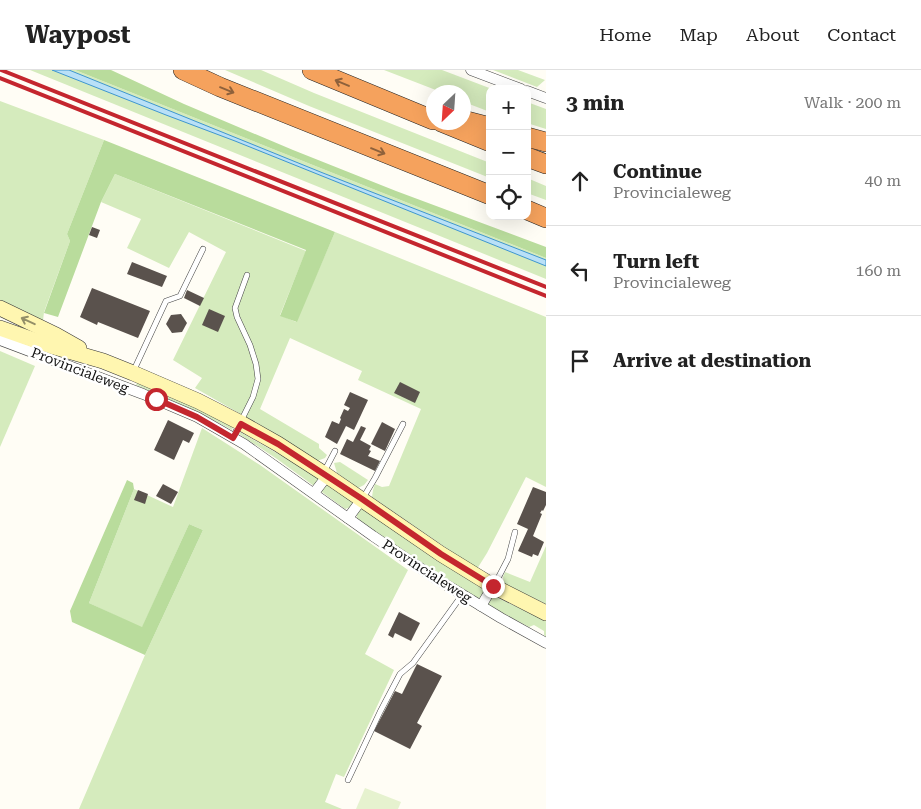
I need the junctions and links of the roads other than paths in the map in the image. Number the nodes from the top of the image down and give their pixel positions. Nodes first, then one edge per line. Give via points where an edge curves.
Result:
1 (183, 70) edge
2 (312, 70) edge
3 (471, 70) edge
4 (510, 85) edge
5 (531, 92) edge
6 (373, 95) junction
7 (546, 98) edge
8 (426, 110) edge
9 (426, 117) edge
10 (471, 122) edge
11 (486, 126) edge
12 (461, 130) edge
13 (531, 138) edge
14 (486, 140) edge
15 (546, 142) edge
16 (531, 158) edge
17 (546, 164) edge
18 (486, 193) edge
19 (531, 212) edge
20 (546, 218) edge
21 (203, 249) dead end
22 (246, 274) dead end
23 (0, 308) edge
24 (0, 328) edge
25 (0, 340) edge
26 (103, 361) junction
27 (133, 373) junction
28 (241, 424) junction
29 (403, 424) dead end
30 (233, 438) junction
31 (335, 451) dead end
32 (325, 475) junction
33 (314, 493) junction
34 (362, 499) junction
35 (348, 518) junction
36 (515, 532) dead end
37 (493, 586) junction
38 (462, 594) junction
39 (481, 606) junction
40 (546, 613) edge
41 (546, 643) edge
42 (348, 780) dead end

1 -> 18 highway
6 -> 2 highway
3 - 4 street
5 - 7 street
6 - 8 highway
6 - 9 highway
10 - 11 highway
12 - 14 highway
13 - 15 highway
16 - 17 highway
19 - 20 highway
21 - 27 lane via 180,296 166,301
22 - 28 lane via 235,308 250,345 258,379
26 -> 23 main road, Provincialeweg
24 - 26 main road, Provincialeweg
25 - 30 street, Provincialeweg via 156,399
26 - 27 main road, Provincialeweg
27 - 28 main road, Provincialeweg
28 - 30 lane
28 - 32 main road, Provincialeweg
29 - 34 lane
30 - 33 street, Provincialeweg
31 - 32 lane
32 - 33 street
32 - 34 main road, Provincialeweg
33 - 35 street, Provincialeweg
34 - 35 street
34 - 37 main road, Provincialeweg
35 - 38 street, Provincialeweg
36 - 37 lane via 508,559
37 - 39 street, Provincialeweg
37 - 40 main road, Provincialeweg
38 - 39 street, Provincialeweg
38 - 42 lane via 414,662 400,674
39 - 41 street, Provincialeweg

